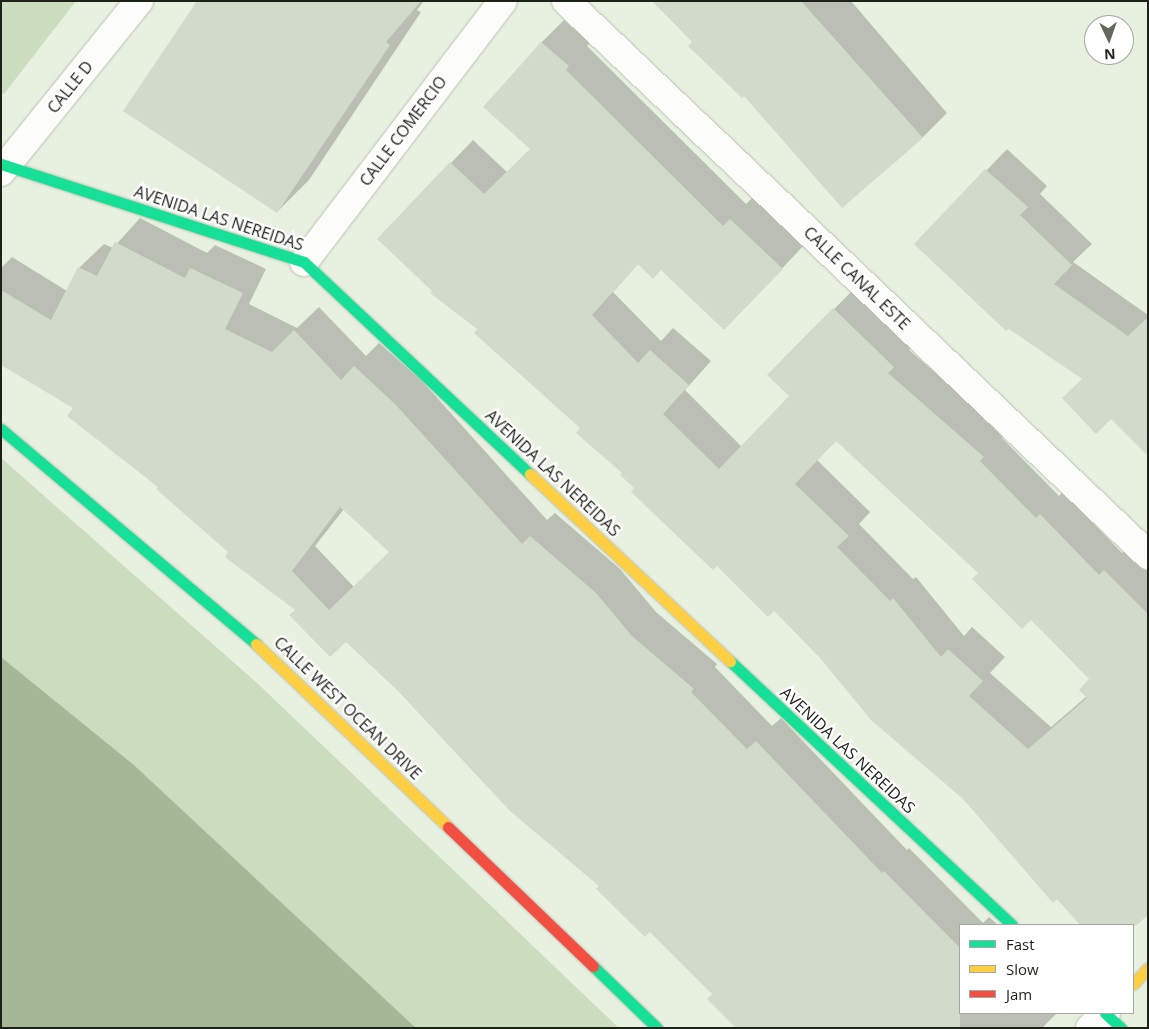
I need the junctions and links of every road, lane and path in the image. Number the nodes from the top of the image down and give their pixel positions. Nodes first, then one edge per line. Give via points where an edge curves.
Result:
1 (139, 1) edge
2 (503, 1) edge
3 (566, 1) edge
4 (2, 168) edge
5 (304, 262) junction
6 (1, 430) edge
7 (1148, 555) edge
8 (1011, 924) edge
9 (1148, 968) edge
10 (1134, 983) edge
11 (1105, 1014) edge
12 (1107, 1014) edge
13 (657, 1028) edge
14 (1090, 1028) edge
15 (1121, 1028) edge

1 - 4 street, CALLE D
2 - 5 street, CALLE COMERCIO
3 - 7 street, CALLE CANAL ESTE
4 - 5 street, AVENIDA LAS NEREIDAS
5 - 8 street, AVENIDA LAS NEREIDAS
6 - 13 street, CALLE WEST OCEAN DRIVE via 265,651
9 - 10 street
11 - 14 street
12 - 15 street

